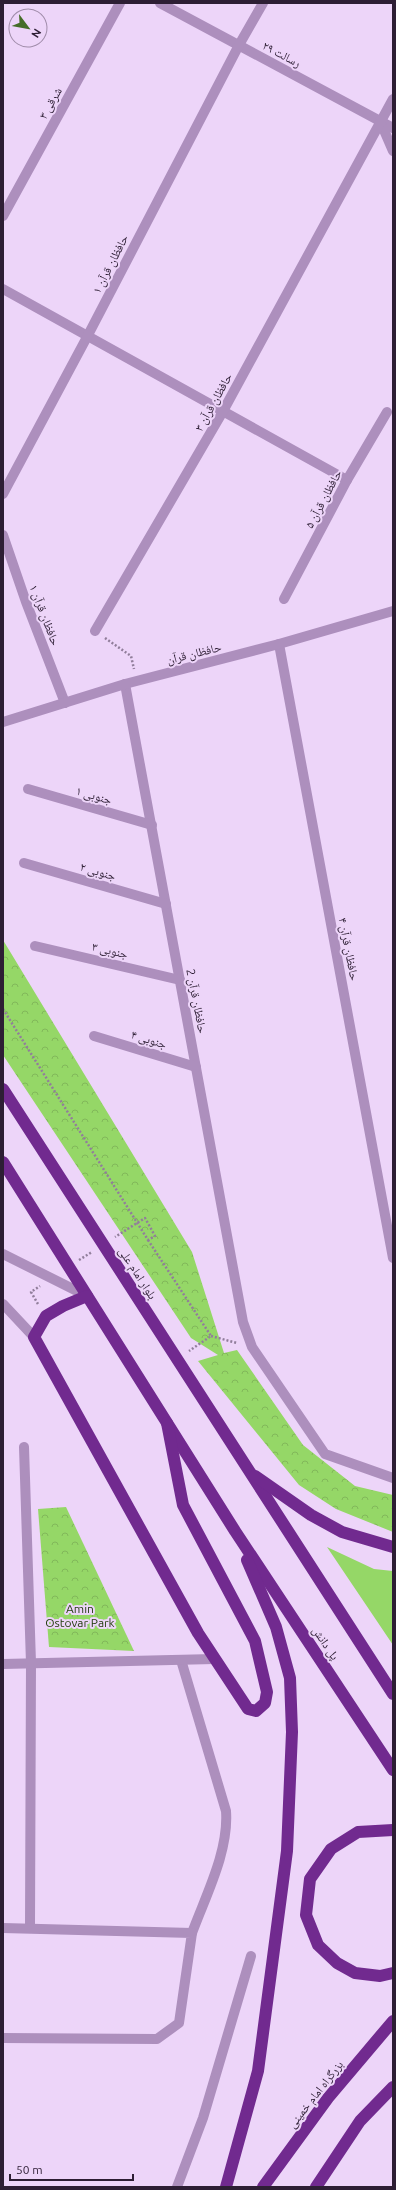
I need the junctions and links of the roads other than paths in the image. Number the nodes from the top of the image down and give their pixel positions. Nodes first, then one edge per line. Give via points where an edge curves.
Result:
1 (120, 3) edge
2 (160, 3) edge
3 (263, 3) edge
4 (239, 45) junction
5 (393, 99) edge
6 (380, 121) junction
7 (393, 126) edge
8 (393, 151) edge
9 (3, 216) edge
10 (3, 290) edge
11 (87, 338) junction
12 (387, 412) dead end
13 (222, 413) junction
14 (347, 480) junction
15 (3, 494) edge
16 (3, 535) edge
17 (284, 599) dead end
18 (393, 611) edge
19 (95, 631) road end
20 (279, 644) junction
21 (125, 684) junction
22 (65, 703) junction
23 (3, 722) edge
24 (28, 789) dead end
25 (152, 825) junction
26 (24, 863) dead end
27 (166, 904) junction
28 (35, 946) dead end
29 (180, 980) junction
30 (94, 1036) dead end
31 (196, 1067) junction
32 (3, 1089) edge
33 (3, 1162) edge
34 (3, 1254) edge
35 (393, 1258) edge
36 (87, 1296) junction
37 (3, 1304) edge
38 (34, 1337) junction
39 (167, 1423) junction
40 (24, 1447) dead end
41 (250, 1472) junction
42 (393, 1478) edge
43 (235, 1531) junction
44 (393, 1548) edge
45 (214, 1659) junction
46 (181, 1660) junction
47 (31, 1663) junction
48 (3, 1664) edge
49 (393, 1694) edge
50 (393, 1770) edge
51 (393, 1830) edge
52 (30, 1927) junction
53 (3, 1928) edge
54 (192, 1933) junction
55 (251, 1956) dead end
56 (393, 1973) edge
57 (393, 2021) edge
58 (3, 2038) edge
59 (393, 2087) edge
60 (177, 2187) edge
61 (226, 2187) edge
62 (263, 2187) edge
63 (316, 2187) edge

1 - 9 street, ۳ شرقی
2 - 4 street, رسالت ۲۹
3 - 4 street, حافظان قرآن ۱
4 - 6 street, رسالت ۲۹
4 - 11 street, حافظان قرآن ۱
5 - 6 street, حافظان قرآن ۳
6 - 7 street, رسالت ۲۹
6 - 8 street
6 - 13 street, حافظان قرآن ۳
10 - 11 street
11 - 13 street
11 - 15 street, حافظان قرآن ۱
12 - 14 street, حافظان قرآن ۵
13 - 14 street
13 - 19 street, حافظان قرآن ۳
14 - 17 street, حافظان قرآن ۵
16 - 22 street, حافظان قرآن ۱
18 - 20 street, حافظان قرآن
20 - 21 street, حافظان قرآن
20 - 35 street, حافظان قرآن ۴
21 - 22 street, حافظان قرآن
21 - 25 street, حافظان قرآن 2
22 - 23 street, حافظان قرآن
24 - 25 street, جنوبی ۱
25 - 27 street, حافظان قرآن 2
26 - 27 street, جنوبی ۲
27 - 29 street, حافظان قرآن 2
28 - 29 street, جنوبی ۳
29 - 31 street, حافظان قرآن 2
30 - 31 street, جنوبی ۴
31 - 42 street, حافظان قرآن 2 via 243,1322 252,1347 325,1454
32 - 41 highway, بلوار امام علی
33 - 36 highway
34 - 36 street
36 - 38 highway via 46,1316
36 - 39 highway
37 - 38 street
38 - 45 highway
39 - 43 highway
39 - 45 highway via 183,1505 255,1641 267,1692 265,1703 256,1711 248,1709
40 - 47 street
41 - 44 highway via 311,1515 342,1532
41 - 49 highway
43 - 50 highway, پل دانش
43 - 61 highway via 278,1634 290,1678 292,1732 288,1851 258,2072
45 - 46 street
46 - 47 street
46 - 54 street via 226,1811 227,1828 223,1848
47 - 48 street
47 - 52 street
51 - 56 highway via 358,1832 331,1848 310,1879 306,1914 318,1945 337,1963 355,1973 380,1976
52 - 53 street
52 - 54 street
54 - 58 street via 179,2023 157,2039
55 - 60 street via 203,2118
57 - 62 highway, بزرگراه امام خمینی via 328,2098
59 - 63 highway via 360,2122

